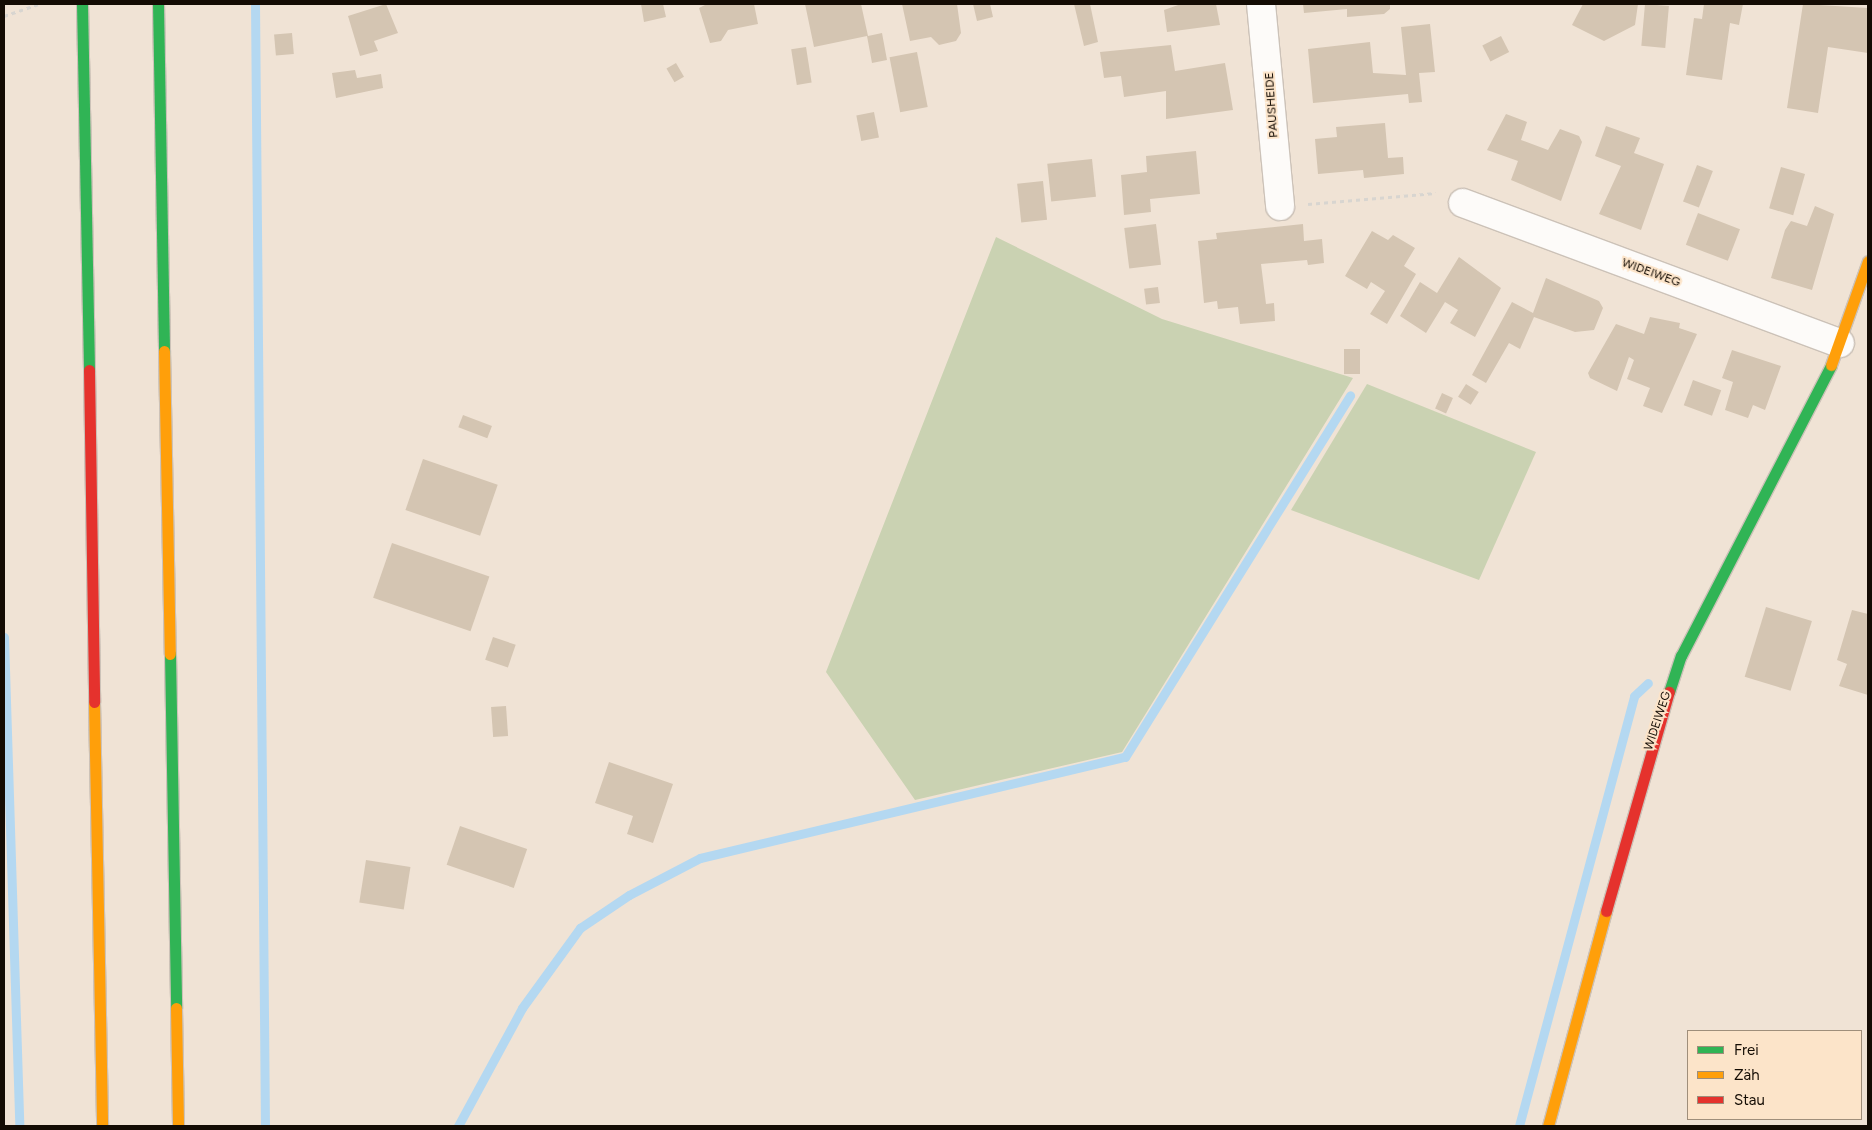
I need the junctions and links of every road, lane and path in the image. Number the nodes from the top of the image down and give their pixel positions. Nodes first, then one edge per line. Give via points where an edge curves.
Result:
1 (38, 4) edge
2 (82, 4) edge
3 (158, 4) edge
4 (1261, 4) edge
5 (4, 16) edge
6 (1463, 203) joint
7 (1280, 206) joint
8 (1868, 261) edge
9 (1840, 343) junction
10 (102, 1126) edge
11 (178, 1126) edge
12 (1548, 1126) edge

1 - 5 path
2 - 10 main road
3 - 11 main road
4 - 7 street, PAUSHEIDE
6 - 7 path via 1441,193
6 - 9 street, WIDEIWEG
8 - 9 main road, WIDEIWEG
9 - 12 main road, WIDEIWEG via 1681,656 1648,754

